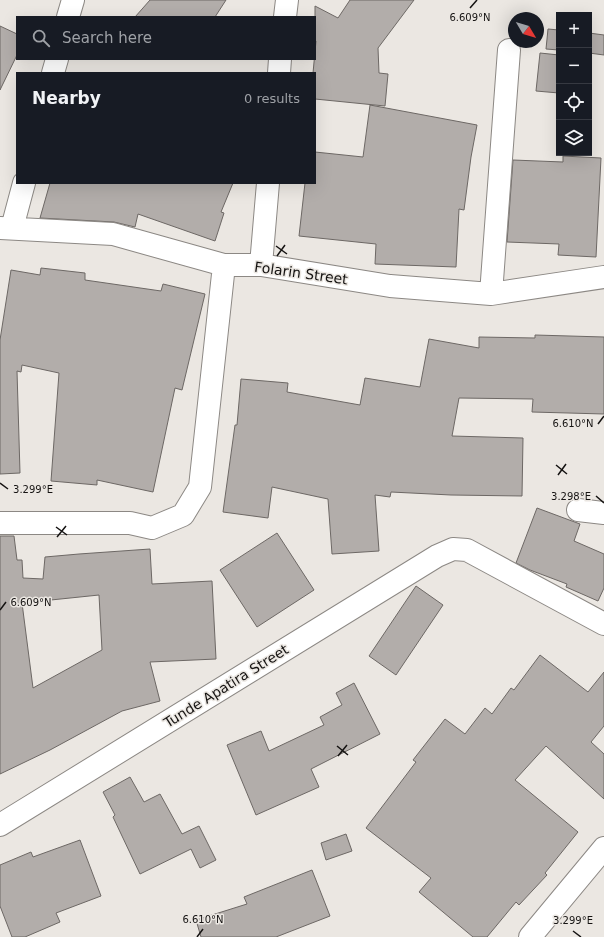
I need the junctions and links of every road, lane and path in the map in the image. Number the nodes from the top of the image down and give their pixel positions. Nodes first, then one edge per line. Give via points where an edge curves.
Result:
1 (73, 0) edge
2 (287, 0) edge
3 (68, 16) edge
4 (285, 16) edge
5 (509, 50) dead end
6 (57, 60) edge
7 (280, 60) edge
8 (53, 72) edge
9 (279, 72) edge
10 (24, 184) edge
11 (268, 184) edge
12 (6, 228) edge
13 (224, 265) junction
14 (261, 265) junction
15 (604, 277) edge
16 (490, 294) junction
17 (578, 510) dead end
18 (604, 513) edge
19 (0, 523) edge
20 (604, 624) edge
21 (0, 825) edge
22 (604, 848) edge
23 (530, 937) edge

1 - 3 street
2 - 4 street
5 - 16 street
6 - 8 street
7 - 9 street
10 - 12 street
11 - 14 street
12 - 13 street, Folarin Street via 114,234
13 - 14 street, Folarin Street
13 - 19 street via 200,487 183,515 152,528 130,523
14 - 16 street, Folarin Street via 390,286
15 - 16 street, Folarin Street
17 - 18 street
20 - 21 street, Tunde Apatira Street via 467,550 453,549 437,556
22 - 23 street

